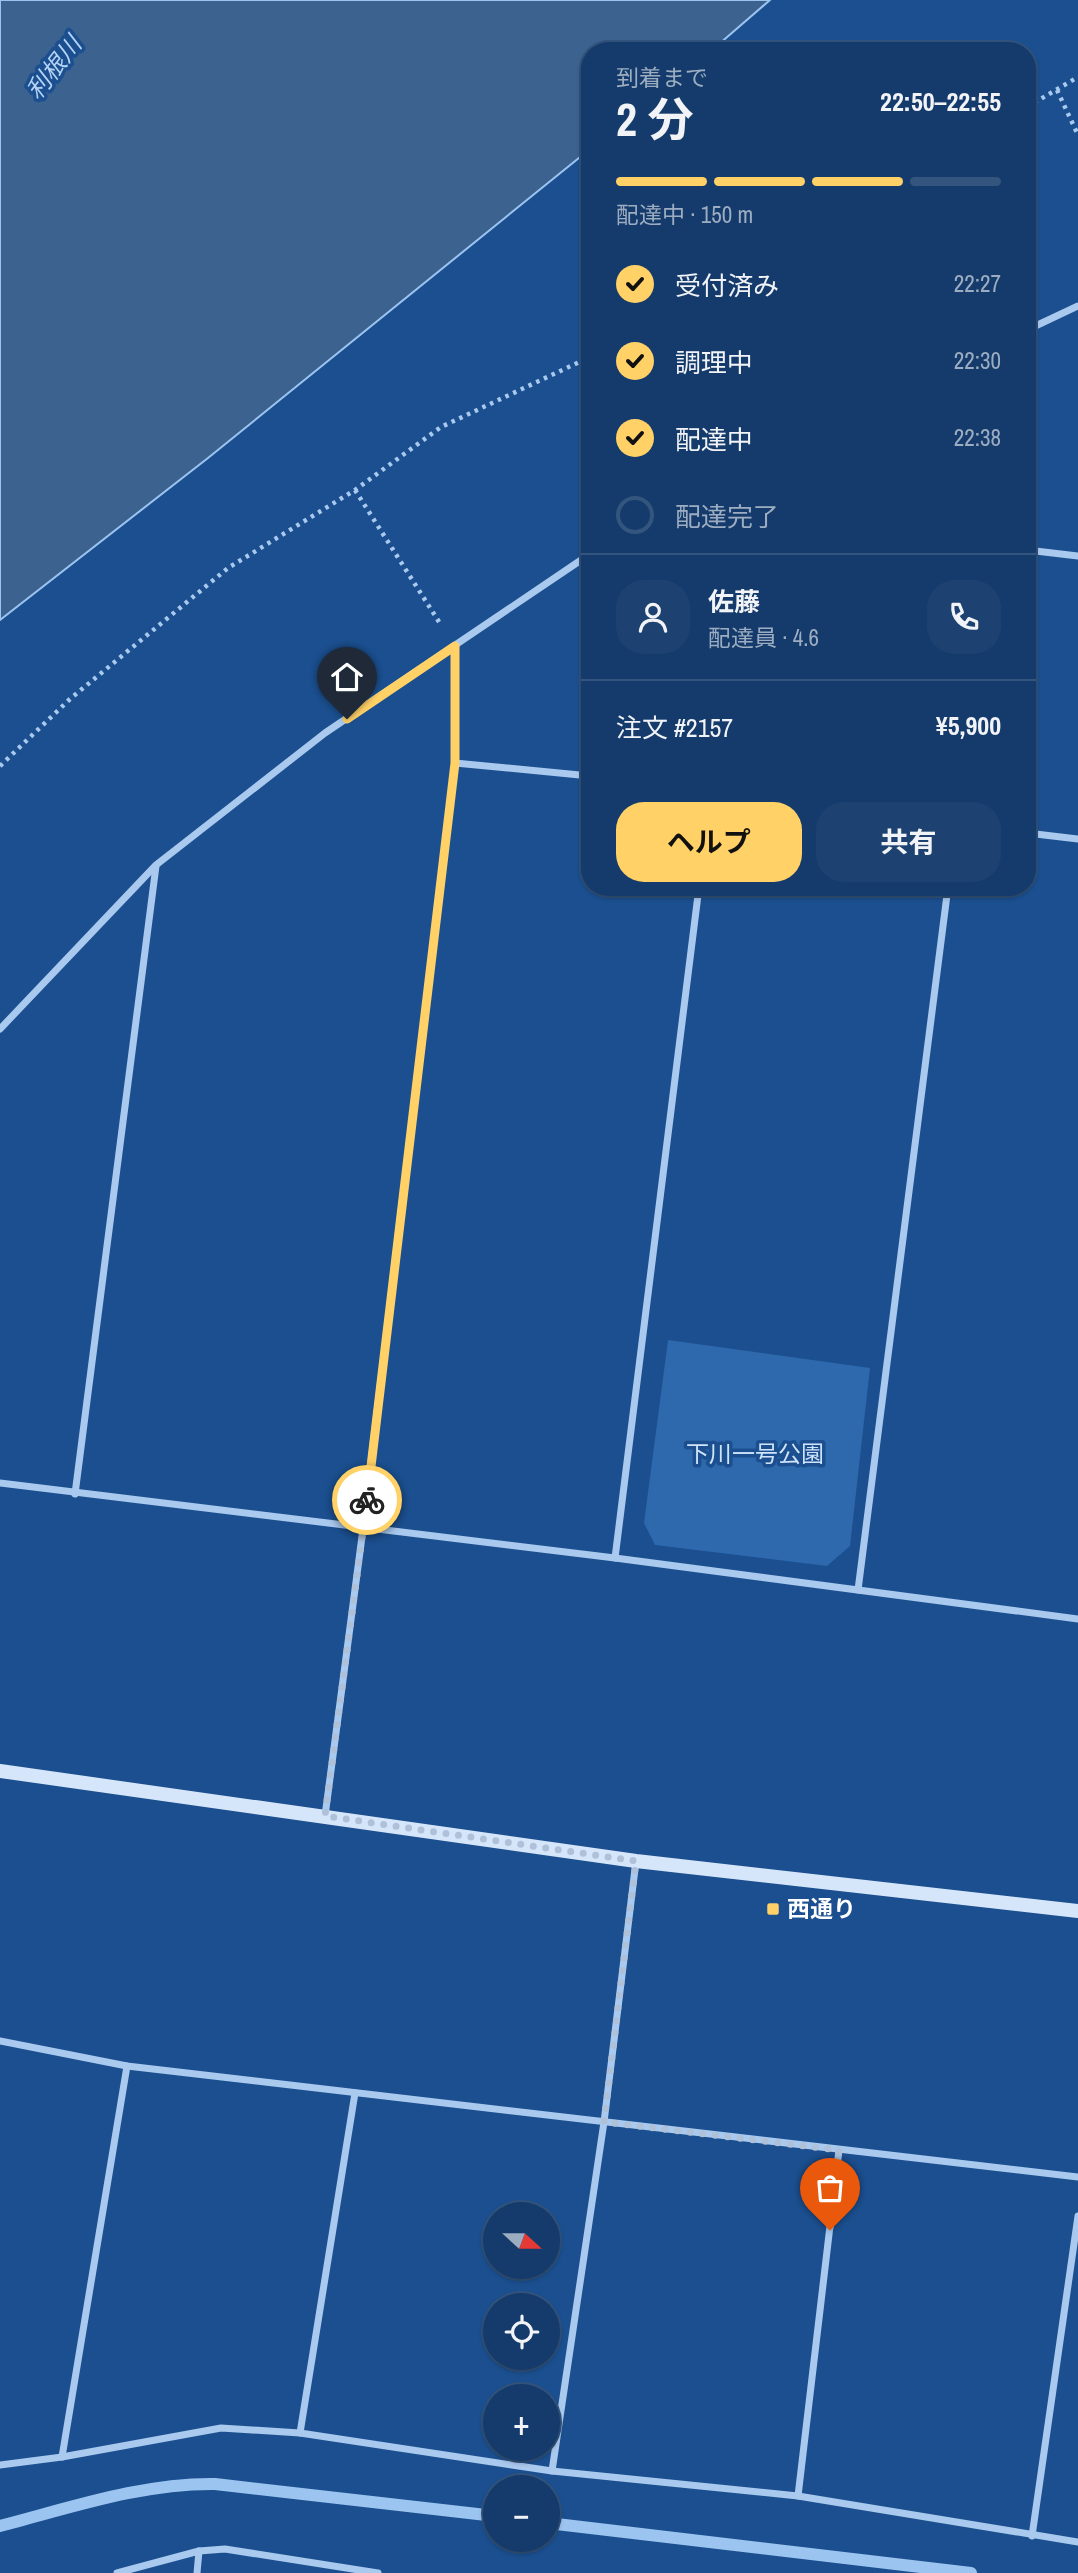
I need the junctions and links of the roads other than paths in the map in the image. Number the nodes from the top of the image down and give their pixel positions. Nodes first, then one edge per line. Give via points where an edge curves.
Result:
1 (1078, 306) edge
2 (1036, 326) edge
3 (1036, 551) edge
4 (1078, 556) edge
5 (581, 560) edge
6 (455, 646) junction
7 (455, 763) junction
8 (581, 775) edge
9 (1036, 834) edge
10 (1078, 839) edge
11 (156, 865) junction
12 (698, 896) edge
13 (947, 896) edge
14 (0, 1029) edge
15 (0, 1483) edge
16 (75, 1494) junction
17 (363, 1529) junction
18 (615, 1558) junction
19 (858, 1590) junction
20 (1078, 1619) edge
21 (0, 1771) edge
22 (325, 1816) junction
23 (636, 1861) junction
24 (1078, 1911) edge
25 (0, 2041) edge
26 (127, 2066) junction
27 (355, 2093) junction
28 (604, 2122) junction
29 (839, 2150) junction
30 (1078, 2177) edge
31 (1078, 2216) edge
32 (300, 2433) junction
33 (62, 2457) junction
34 (0, 2465) edge
35 (552, 2471) junction
36 (798, 2496) junction
37 (1031, 2536) junction
38 (1078, 2542) edge
39 (199, 2551) junction
40 (117, 2573) edge
41 (197, 2573) edge
42 (378, 2573) edge

1 - 2 street
3 - 4 street
5 - 6 street
6 - 7 street
6 - 11 street via 325,733
7 - 8 street
7 - 17 street
9 - 10 street
11 - 14 street
11 - 16 street
12 - 18 street
13 - 19 street
15 - 16 street
16 - 17 street
17 - 18 street
17 - 22 street
18 - 19 street
19 - 20 street
21 - 22 street
22 - 23 street
23 - 24 street
23 - 28 street
25 - 26 street
26 - 27 street
26 - 33 street
27 - 28 street
27 - 32 street
28 - 29 street
28 - 35 street
29 - 30 street
29 - 36 street
31 - 37 street
32 - 33 street via 221,2428
32 - 35 street
33 - 34 street
35 - 36 street
36 - 37 street
37 - 38 street
39 - 40 street
39 - 41 street
39 - 42 street via 225,2549

